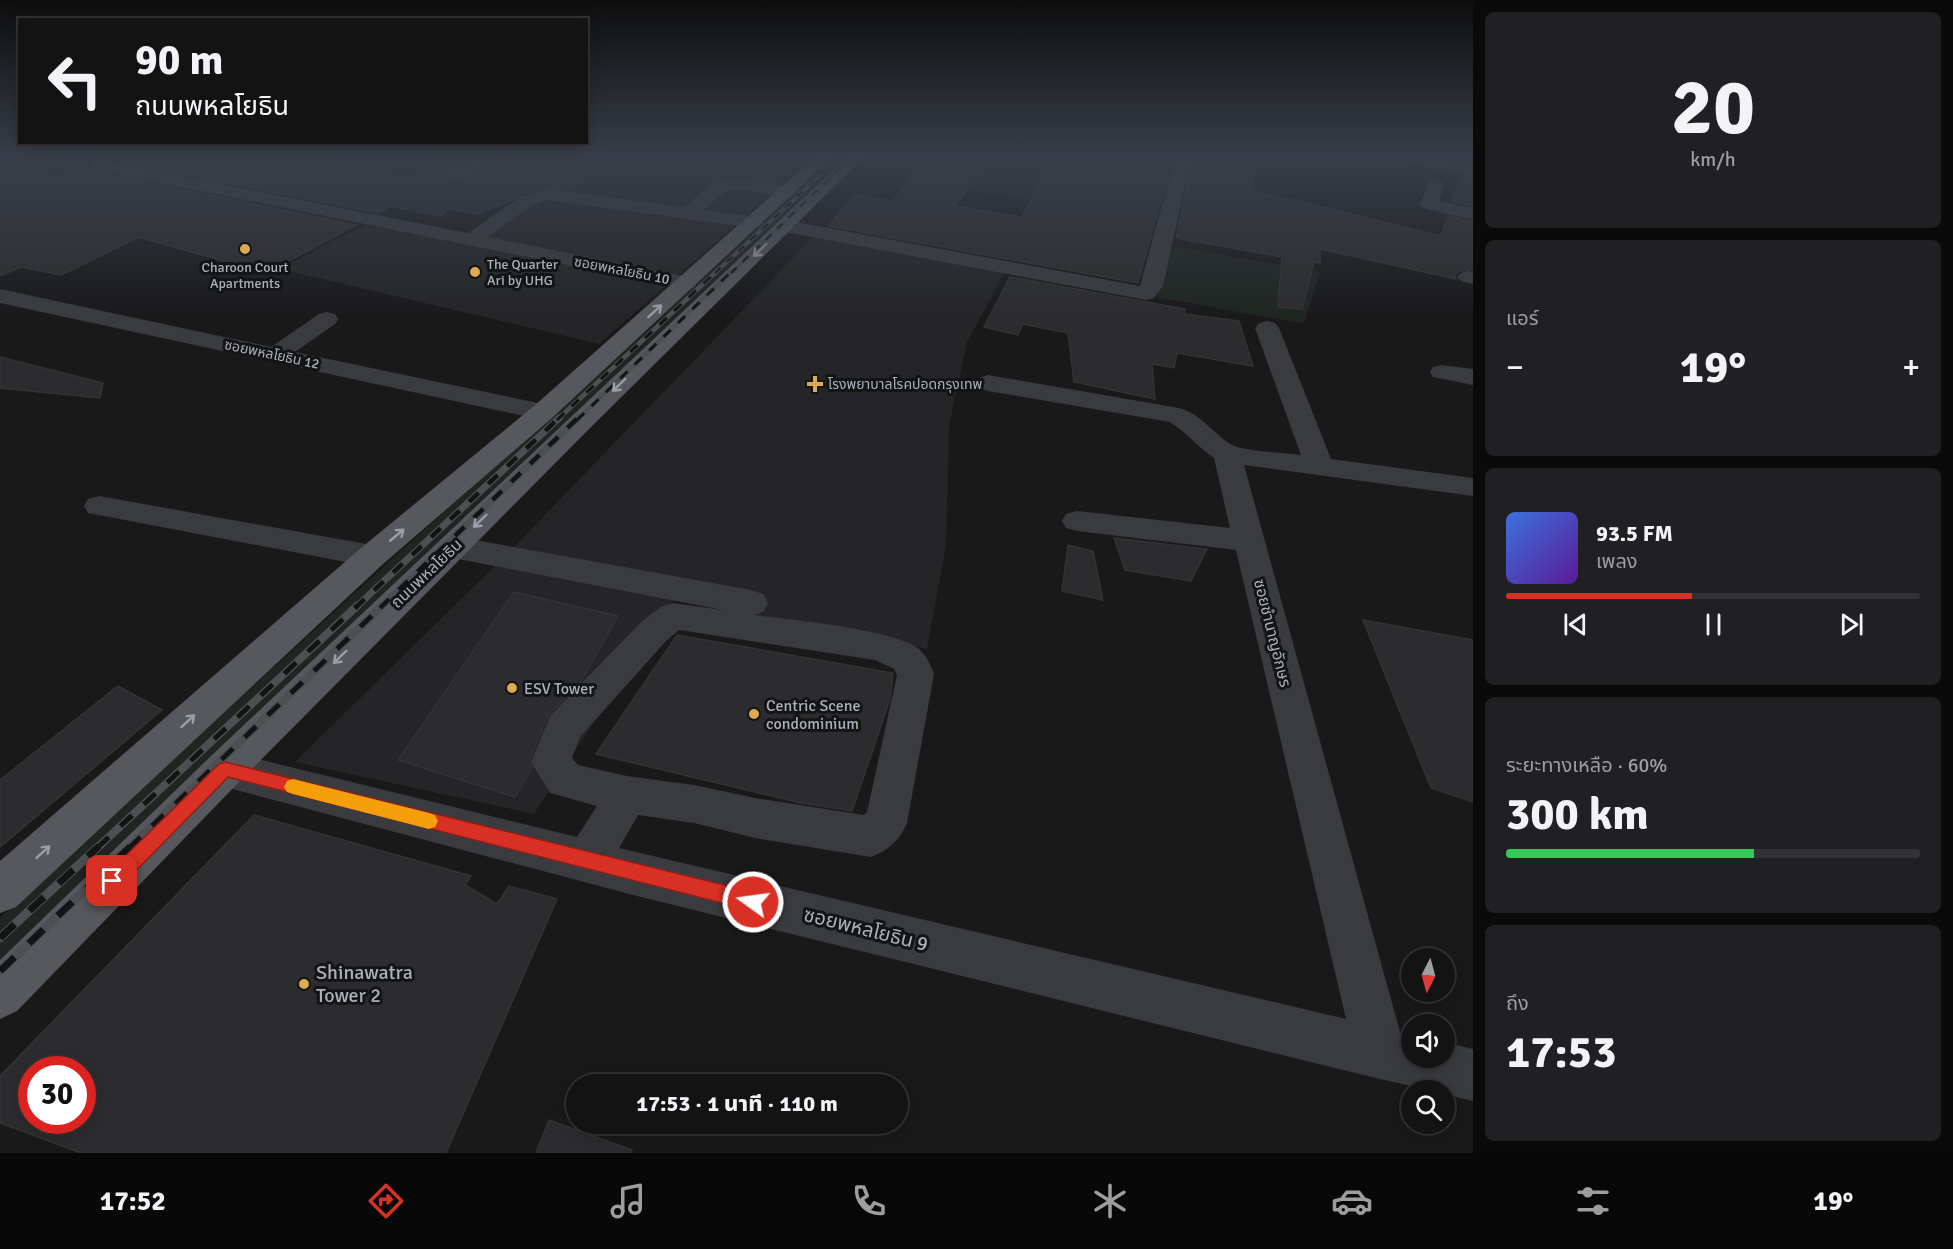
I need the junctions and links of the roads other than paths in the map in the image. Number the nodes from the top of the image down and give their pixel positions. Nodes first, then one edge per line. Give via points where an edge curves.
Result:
1 (323, 211) edge
2 (512, 211) edge
3 (672, 211) edge
4 (691, 211) edge
5 (782, 211) edge
6 (782, 211) edge
7 (1170, 211) edge
8 (1427, 211) edge
9 (688, 213) junction
10 (769, 224) junction
11 (1422, 226) dead end
12 (473, 239) junction
13 (686, 283) junction
14 (720, 290) junction
15 (0, 296) edge
16 (327, 319) dead end
17 (1267, 328) dead end
18 (276, 355) junction
19 (1442, 372) dead end
20 (1473, 377) edge
21 (988, 383) dead end
22 (543, 412) junction
23 (1227, 454) junction
24 (1319, 466) junction
25 (1473, 487) edge
26 (99, 506) dead end
27 (1077, 521) dead end
28 (1250, 541) junction
29 (453, 547) junction
30 (372, 556) junction
31 (751, 603) dead end
32 (225, 769) junction
33 (627, 795) junction
34 (587, 861) junction
35 (0, 891) edge
36 (0, 994) edge
37 (1380, 1053) junction
38 (1473, 1075) edge

1 - 12 street, ซอยพหลโยธิน 10
2 - 12 street
3 - 9 street
4 - 9 street
5 - 10 main road, ถนนพหลโยธิน
6 - 10 main road, ถนนพหลโยธิน
7 - 10 street via 1152,286 1146,293
8 - 11 street
9 - 10 street
10 - 13 main road, ถนนพหลโยธิน
10 -> 14 main road, ถนนพหลโยธิน
12 - 13 street, ซอยพหลโยธิน 10
13 - 14 main road
22 -> 13 main road, ถนนพหลโยธิน
14 -> 29 main road, ถนนพหลโยธิน
15 - 18 street, ซอยพหลโยธิน 12
16 - 18 street
17 - 24 street
18 - 22 street, ซอยพหลโยธิน 12
19 - 20 street
21 - 23 street via 1179,416
30 -> 22 main road, ถนนพหลโยธิน
23 - 24 street
23 - 28 street, ซอยชำนาญอักษร
24 - 25 street
26 - 30 street
27 - 28 street
28 - 37 street, ซอยชำนาญอักษร
29 - 31 street
29 -> 32 main road, ถนนพหลโยธิน
35 -> 30 main road, ถนนพหลโยธิน
32 - 34 street, ซอยพหลโยธิน 9
32 - 36 main road, ถนนพหลโยธิน
33 - 33 street via 871,837 886,823 916,674 907,659 881,647 673,616 654,631 564,728 551,762 566,780
33 - 34 street
34 - 37 street, ซอยพหลโยธิน 9
37 - 38 street, ซอยพหลโยธิน 9

